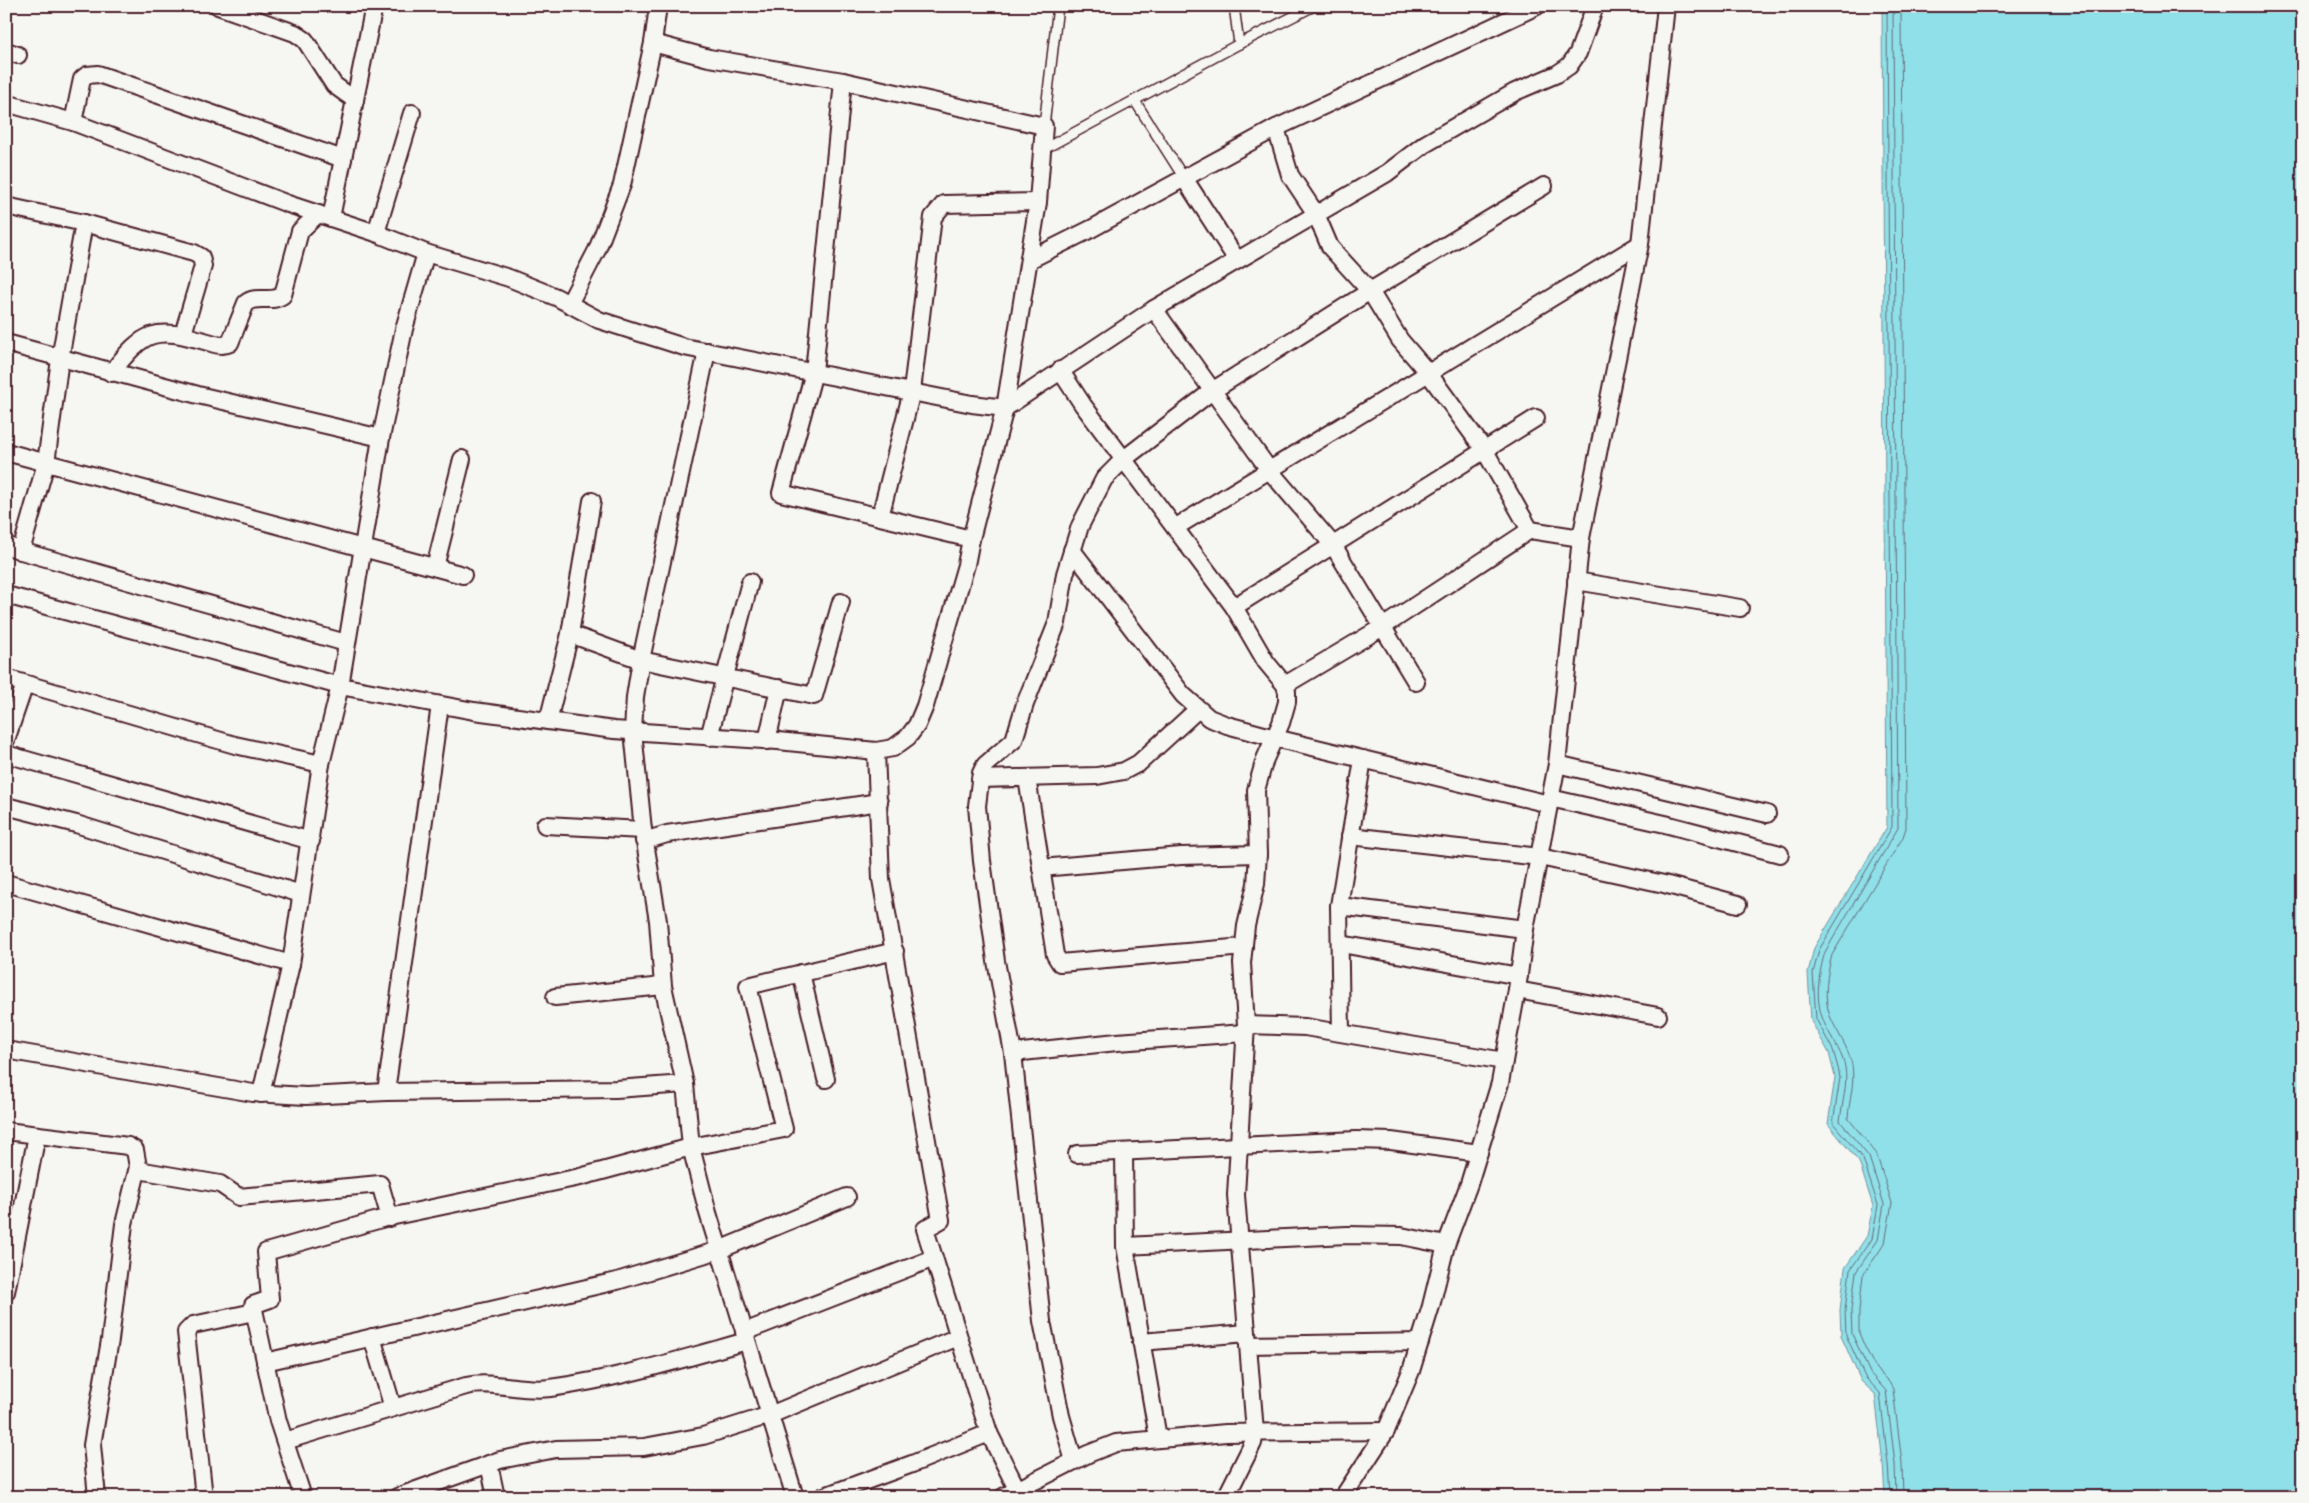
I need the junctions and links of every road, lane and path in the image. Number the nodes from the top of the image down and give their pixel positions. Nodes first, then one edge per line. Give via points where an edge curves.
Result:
1 (218, 6) edge
2 (374, 6) edge
3 (658, 6) edge
4 (1058, 6) edge
5 (1234, 6) edge
6 (1314, 6) edge
7 (1535, 6) edge
8 (1595, 6) edge
9 (1666, 6) edge
10 (653, 44) junction
11 (1239, 44) junction
12 (843, 81) junction
13 (355, 100) junction
14 (1135, 101) junction
15 (6, 103) edge
16 (412, 113) dead end
17 (73, 122) junction
18 (1044, 126) junction
19 (1276, 128) junction
20 (1042, 150) junction
21 (343, 159) junction
22 (1184, 178) junction
23 (1544, 186) dead end
24 (1038, 202) junction
25 (6, 206) edge
26 (1316, 214) junction
27 (324, 216) junction
28 (84, 223) junction
29 (376, 233) junction
30 (1640, 244) junction
31 (426, 253) junction
32 (1029, 260) junction
33 (1237, 260) junction
34 (1370, 291) junction
35 (570, 304) junction
36 (1154, 309) junction
37 (183, 334) junction
38 (6, 343) edge
39 (707, 351) junction
40 (60, 359) junction
41 (1060, 370) junction
42 (814, 372) junction
43 (111, 373) junction
44 (1429, 374) junction
45 (912, 391) junction
46 (1212, 391) junction
47 (1005, 408) junction
48 (1536, 418) dead end
49 (381, 438) junction
50 (1485, 451) junction
51 (6, 452) edge
52 (462, 459) dead end
53 (1124, 459) junction
54 (46, 463) junction
55 (1270, 471) junction
56 (592, 501) dead end
57 (880, 517) junction
58 (1176, 527) junction
59 (1530, 530) junction
60 (1581, 538) junction
61 (971, 539) junction
62 (1333, 545) junction
63 (13, 548) edge
64 (362, 550) junction
65 (1072, 550) junction
66 (435, 567) junction
67 (463, 575) dead end
68 (1576, 581) junction
69 (750, 582) dead end
70 (6, 595) edge
71 (841, 602) dead end
72 (1234, 607) junction
73 (1740, 608) dead end
74 (1381, 628) junction
75 (570, 634) junction
76 (346, 643) junction
77 (640, 660) junction
78 (724, 676) junction
79 (6, 678) edge
80 (1416, 682) dead end
81 (25, 684) junction
82 (1286, 685) junction
83 (340, 686) junction
84 (779, 688) junction
85 (440, 705) junction
86 (1198, 710) junction
87 (548, 721) junction
88 (633, 731) junction
89 (709, 737) junction
90 (1275, 738) junction
91 (6, 740) edge
92 (767, 741) junction
93 (876, 752) junction
94 (6, 754) edge
95 (1363, 759) junction
96 (321, 764) junction
97 (1557, 764) junction
98 (1027, 778) junction
99 (980, 779) junction
100 (1550, 801) junction
101 (879, 802) junction
102 (6, 806) edge
103 (1767, 814) dead end
104 (545, 825) dead end
105 (644, 835) junction
106 (1350, 836) junction
107 (311, 840) junction
108 (1258, 854) junction
109 (1780, 854) dead end
110 (1540, 857) junction
111 (1042, 868) junction
112 (6, 884) edge
113 (301, 894) junction
114 (1738, 904) dead end
115 (1340, 906) junction
116 (1525, 929) junction
117 (1341, 944) junction
118 (1244, 947) junction
119 (894, 950) junction
120 (291, 964) junction
121 (801, 973) junction
122 (1518, 983) junction
123 (662, 986) junction
124 (555, 997) dead end
125 (1658, 1016) dead end
126 (1246, 1029) junction
127 (1341, 1032) junction
128 (6, 1050) edge
129 (1014, 1053) junction
130 (1504, 1061) junction
131 (826, 1079) dead end
132 (685, 1084) junction
133 (386, 1092) junction
134 (262, 1094) junction
135 (6, 1131) edge
136 (37, 1135) junction
137 (691, 1147) junction
138 (1239, 1147) junction
139 (1124, 1152) junction
140 (1479, 1153) junction
141 (1077, 1154) dead end
142 (138, 1167) junction
143 (847, 1197) dead end
144 (390, 1218) junction
145 (1240, 1240) junction
146 (1446, 1245) junction
147 (1125, 1246) junction
148 (719, 1250) junction
149 (934, 1258) junction
150 (6, 1292) edge
151 (254, 1312) junction
152 (372, 1337) junction
153 (746, 1337) junction
154 (958, 1337) junction
155 (1248, 1339) junction
156 (1141, 1342) junction
157 (1420, 1342) junction
158 (265, 1362) junction
159 (393, 1408) junction
160 (770, 1415) junction
161 (1386, 1431) junction
162 (1255, 1432) junction
163 (989, 1433) junction
164 (1158, 1438) junction
165 (284, 1441) junction
166 (1074, 1461) junction
167 (489, 1464) junction
168 (1010, 1493) edge
169 (96, 1497) edge
170 (204, 1497) edge
171 (304, 1497) edge
172 (397, 1497) edge
173 (496, 1497) edge
174 (795, 1497) edge
175 (822, 1497) edge
176 (1226, 1497) edge
177 (1343, 1497) edge

1 - 13 street via 295,33 305,40 334,85
2 - 13 street
3 - 10 street
4 - 18 lane
5 - 11 lane
6 - 11 lane
7 - 19 street
8 - 26 street via 1578,53 1569,66 1507,96
9 - 30 street
10 - 12 street via 709,58
10 - 35 street via 622,185 597,250
11 - 14 lane
12 - 18 street
12 - 42 street
13 - 21 street
14 - 20 lane
14 - 22 lane
15 - 17 street
16 - 29 street
17 - 21 street via 82,79 98,74
17 - 27 street
18 - 20 street
19 - 22 street
19 - 26 street via 1290,175
20 - 24 street
21 - 27 street
22 - 32 street
22 - 33 street
23 - 34 street
24 - 32 street
24 - 45 street via 944,204 933,217
25 - 28 street
26 - 33 street
26 - 34 street via 1330,248
27 - 29 street
27 - 37 street via 300,232 283,294 277,299 254,299 246,303 230,343 220,345
28 - 37 street via 201,257 203,266
28 - 40 street
29 - 31 street
30 - 44 street
30 - 60 street
31 - 35 street via 509,278
31 - 49 street via 404,329
32 - 47 street
33 - 36 street
34 - 44 street via 1400,340
34 - 46 street
35 - 39 street via 599,320 684,347
36 - 41 street
36 - 46 street
37 - 43 street via 164,332 144,338 130,348
38 - 40 street
39 - 42 street
39 - 77 street
40 - 43 street
40 - 54 street
41 - 47 street
41 - 53 street
42 - 45 street
42 - 57 street via 781,493
43 - 49 street
44 - 50 street
44 - 55 street
45 - 47 street
45 - 57 street
46 - 53 street
46 - 55 street
47 - 61 street
48 - 50 street
49 - 64 street
50 - 59 street
50 - 62 street
51 - 54 street
52 - 66 street
53 - 58 street
53 - 65 street via 1104,479 1080,526
54 - 63 street
54 - 64 street via 258,518
55 - 58 street
55 - 62 street
56 - 75 street
57 - 61 street
58 - 72 street via 1198,562
59 - 60 street
59 - 74 street
60 - 68 street
61 - 93 street via 966,566 917,725 893,748
62 - 72 street
62 - 74 street
63 - 76 street
64 - 66 street
64 - 76 street
65 - 86 street via 1183,695
65 - 99 street via 1057,623 1014,740 984,765
66 - 67 street
68 - 73 street
68 - 97 street
69 - 78 street
70 - 83 street
71 - 84 street via 814,696
72 - 82 street via 1266,662
74 - 80 street
74 - 82 street
75 - 77 street
75 - 87 street
76 - 83 street
77 - 78 street
77 - 88 street
78 - 84 street
78 - 89 street
79 - 81 street
81 - 91 street
81 - 96 street via 235,745
82 - 90 street via 1288,702
83 - 85 street
83 - 96 street
84 - 92 street
85 - 87 street
85 - 133 street
86 - 90 street via 1227,725
86 - 98 street via 1139,763 1124,771 1104,776
87 - 88 street
88 - 89 street
88 - 105 street
89 - 92 street
90 - 95 street
90 - 108 street via 1256,790
92 - 93 street
93 - 101 street
94 - 107 street
95 - 100 street
95 - 106 street
96 - 107 street
97 - 100 street
97 - 103 street
98 - 99 street
98 - 111 street
99 - 129 street via 977,806 982,861
100 - 109 street via 1666,824
100 - 110 street
101 - 105 street
101 - 119 street via 881,879
102 - 113 street via 76,824
104 - 105 street
105 - 123 street via 658,920
106 - 110 street
106 - 115 street
107 - 113 street
108 - 111 street via 1181,856
108 - 118 street
110 - 114 street
110 - 116 street
111 - 118 street via 1055,955 1060,964
112 - 120 street
113 - 120 street
115 - 116 street
115 - 117 street
116 - 122 street
117 - 122 street
117 - 127 street
118 - 126 street
119 - 121 street
119 - 149 street via 941,1220 925,1229
120 - 134 street
121 - 131 street
121 - 137 street via 748,986 784,1129
122 - 125 street
122 - 130 street
123 - 124 street
123 - 132 street
126 - 127 street via 1305,1027
126 - 129 street
126 - 138 street
127 - 130 street
128 - 134 street
129 - 166 street via 1042,1322
130 - 140 street
132 - 133 street via 616,1089
132 - 137 street
133 - 134 street via 306,1096
135 - 136 street
136 - 142 street via 128,1146 135,1150
136 - 150 street
137 - 144 street via 580,1177
137 - 148 street
138 - 139 street
138 - 140 street via 1356,1140 1391,1141
138 - 145 street via 1236,1196
139 - 141 street
139 - 147 street
140 - 146 street
142 - 144 street via 144,1171 220,1184 239,1197 380,1184
142 - 169 street via 124,1224 110,1340 92,1445
143 - 148 street
144 - 151 street via 266,1252 270,1299 253,1305
145 - 146 street via 1402,1236
145 - 147 street
145 - 155 street
146 - 157 street
147 - 156 street
148 - 152 street via 575,1292
148 - 153 street
149 - 153 street
149 - 154 street
151 - 158 street
151 - 170 street via 194,1325 186,1332
152 - 158 street
152 - 159 street
153 - 159 street via 597,1381 528,1390 475,1384
153 - 160 street
154 - 160 street
154 - 163 street
155 - 156 street
155 - 157 street
155 - 162 street
156 - 164 street
157 - 161 street
158 - 165 street
159 - 165 street
160 - 167 street via 703,1436 644,1447 556,1449
160 - 174 street
161 - 162 street
161 - 177 street
162 - 164 street
162 - 176 street
163 - 168 street
163 - 175 street
164 - 166 street via 1116,1443
165 - 171 street
166 - 168 street
167 - 172 street
167 - 173 street

